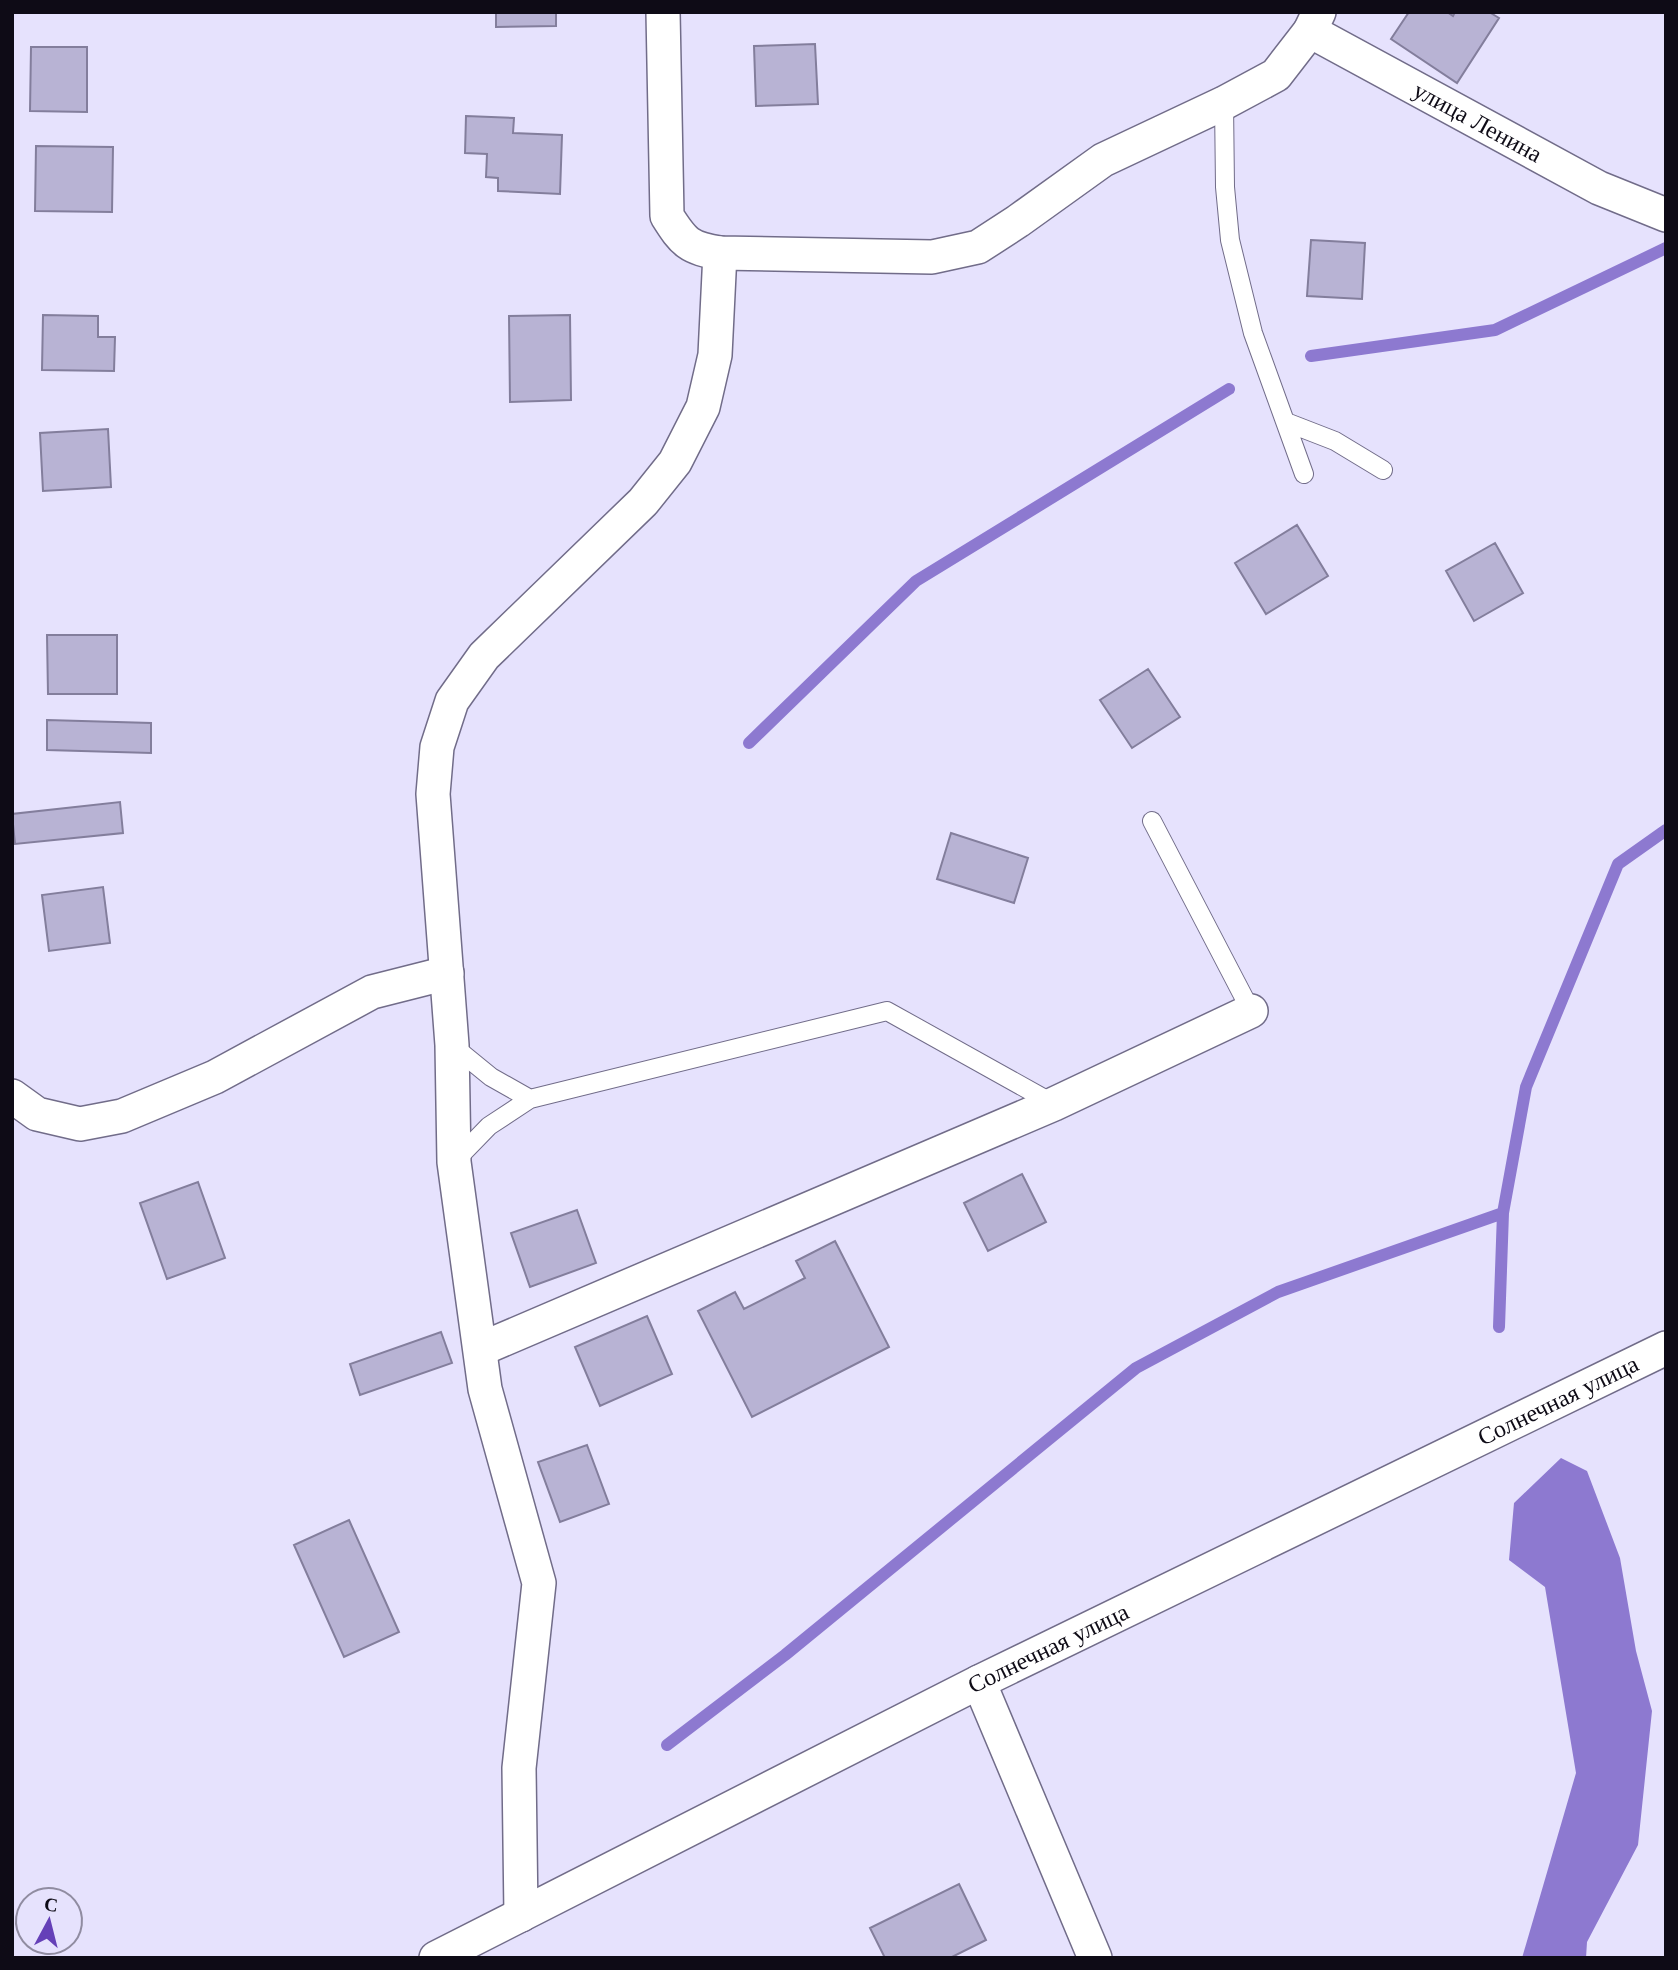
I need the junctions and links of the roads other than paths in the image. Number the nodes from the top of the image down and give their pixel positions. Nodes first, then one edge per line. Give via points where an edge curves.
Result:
1 (663, 12) edge
2 (1315, 22) edge
3 (1224, 103) junction
4 (1666, 215) edge
5 (720, 253) junction
6 (1286, 422) junction
7 (1383, 470) dead end
8 (1304, 474) dead end
9 (1152, 821) dead end
10 (446, 973) junction
11 (1251, 1011) joint
12 (452, 1045) junction
13 (12, 1096) edge
14 (530, 1099) junction
15 (1054, 1104) junction
16 (454, 1162) junction
17 (1666, 1348) edge
18 (481, 1349) junction
19 (979, 1682) junction
20 (521, 1915) junction
21 (436, 1958) edge
22 (1096, 1958) edge

1 - 5 street via 667,216 678,235 695,249
2 - 3 street via 1276,75
2 - 4 street, улица Ленина via 1599,188
3 - 5 street via 1102,160 978,247 932,257
3 - 6 lane via 1230,240 1253,333
5 - 10 street via 715,355 703,407 675,462 643,502 484,656 452,701 437,747 433,794
6 - 7 lane via 1335,441
6 - 8 lane
9 - 11 lane
10 - 12 street
10 - 13 street via 372,992 215,1077 122,1116 80,1124 37,1114
11 - 15 street
12 - 14 lane via 491,1077
12 - 16 street
14 - 15 lane via 887,1011
14 - 16 lane via 489,1126
15 - 18 street
16 - 18 street
17 - 19 street, Солнечная улица
18 - 20 street via 485,1389 539,1583 519,1768
19 - 20 street, Солнечная улица
19 - 22 street
20 - 21 street, Солнечная улица

